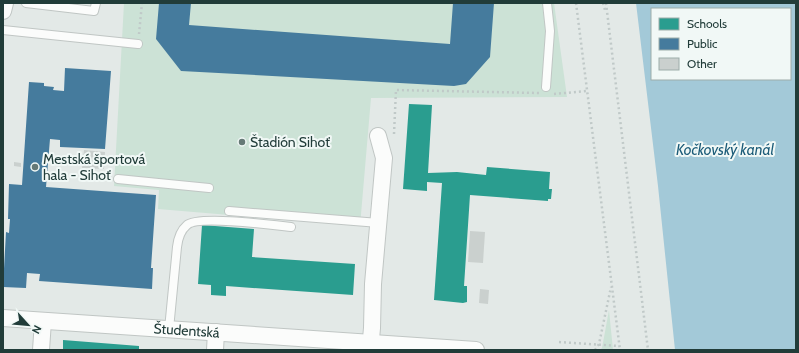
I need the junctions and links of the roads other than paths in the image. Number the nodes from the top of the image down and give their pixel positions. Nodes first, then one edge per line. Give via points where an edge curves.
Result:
1 (5, 3) edge
2 (26, 3) edge
3 (96, 3) edge
4 (547, 3) edge
5 (3, 11) edge
6 (3, 30) edge
7 (138, 44) road end
8 (548, 91) road end
9 (386, 136) road end
10 (118, 179) dead end
11 (209, 188) dead end
12 (229, 211) dead end
13 (379, 223) junction
14 (291, 227) dead end
15 (3, 318) edge
16 (43, 321) junction
17 (169, 329) junction
18 (216, 332) junction
19 (370, 347) edge
20 (40, 350) edge
21 (215, 350) edge
22 (476, 350) edge

1 - 5 street
2 - 3 lane via 94,11
4 - 8 lane via 550,31
6 - 7 lane
9 - 13 street
10 - 11 lane
12 - 13 lane
13 - 19 street via 372,284 374,303
14 - 17 lane via 202,220 188,224 179,234
15 - 16 street, Študentská
16 - 17 street, Študentská
16 - 20 street
17 - 18 street, Študentská
18 - 19 street, Študentská
18 - 21 street
19 - 22 street, Študentská

